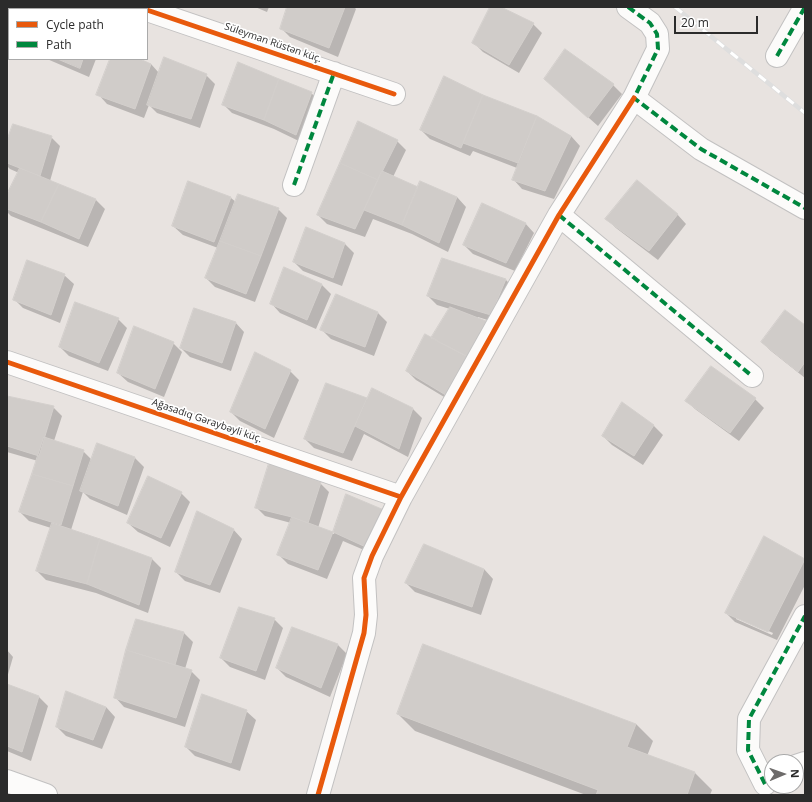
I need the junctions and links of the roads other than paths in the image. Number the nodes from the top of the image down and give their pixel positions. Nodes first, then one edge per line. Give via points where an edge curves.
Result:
1 (628, 7) edge
2 (805, 7) edge
3 (148, 10) edge
4 (777, 56) dead end
5 (334, 73) junction
6 (394, 94) dead end
7 (634, 98) junction
8 (294, 185) dead end
9 (805, 208) edge
10 (558, 215) junction
11 (7, 362) edge
12 (752, 376) dead end
13 (401, 497) junction
14 (805, 616) edge
15 (7, 781) edge
16 (764, 786) edge
17 (46, 795) edge
18 (318, 795) edge

1 - 7 street via 650,23 656,34 658,49
2 - 4 street
3 - 5 street, Süleyman Rüstən küç.
5 - 6 street, Süleyman Rüstən küç.
5 - 8 street
7 - 9 street via 701,149
7 - 10 street
10 - 12 street
10 - 13 street
11 - 13 street, Ağasadıq Gəraybəyli küç.
13 - 18 street via 364,578 364,633
14 - 16 street via 749,719 748,750
15 - 17 street

